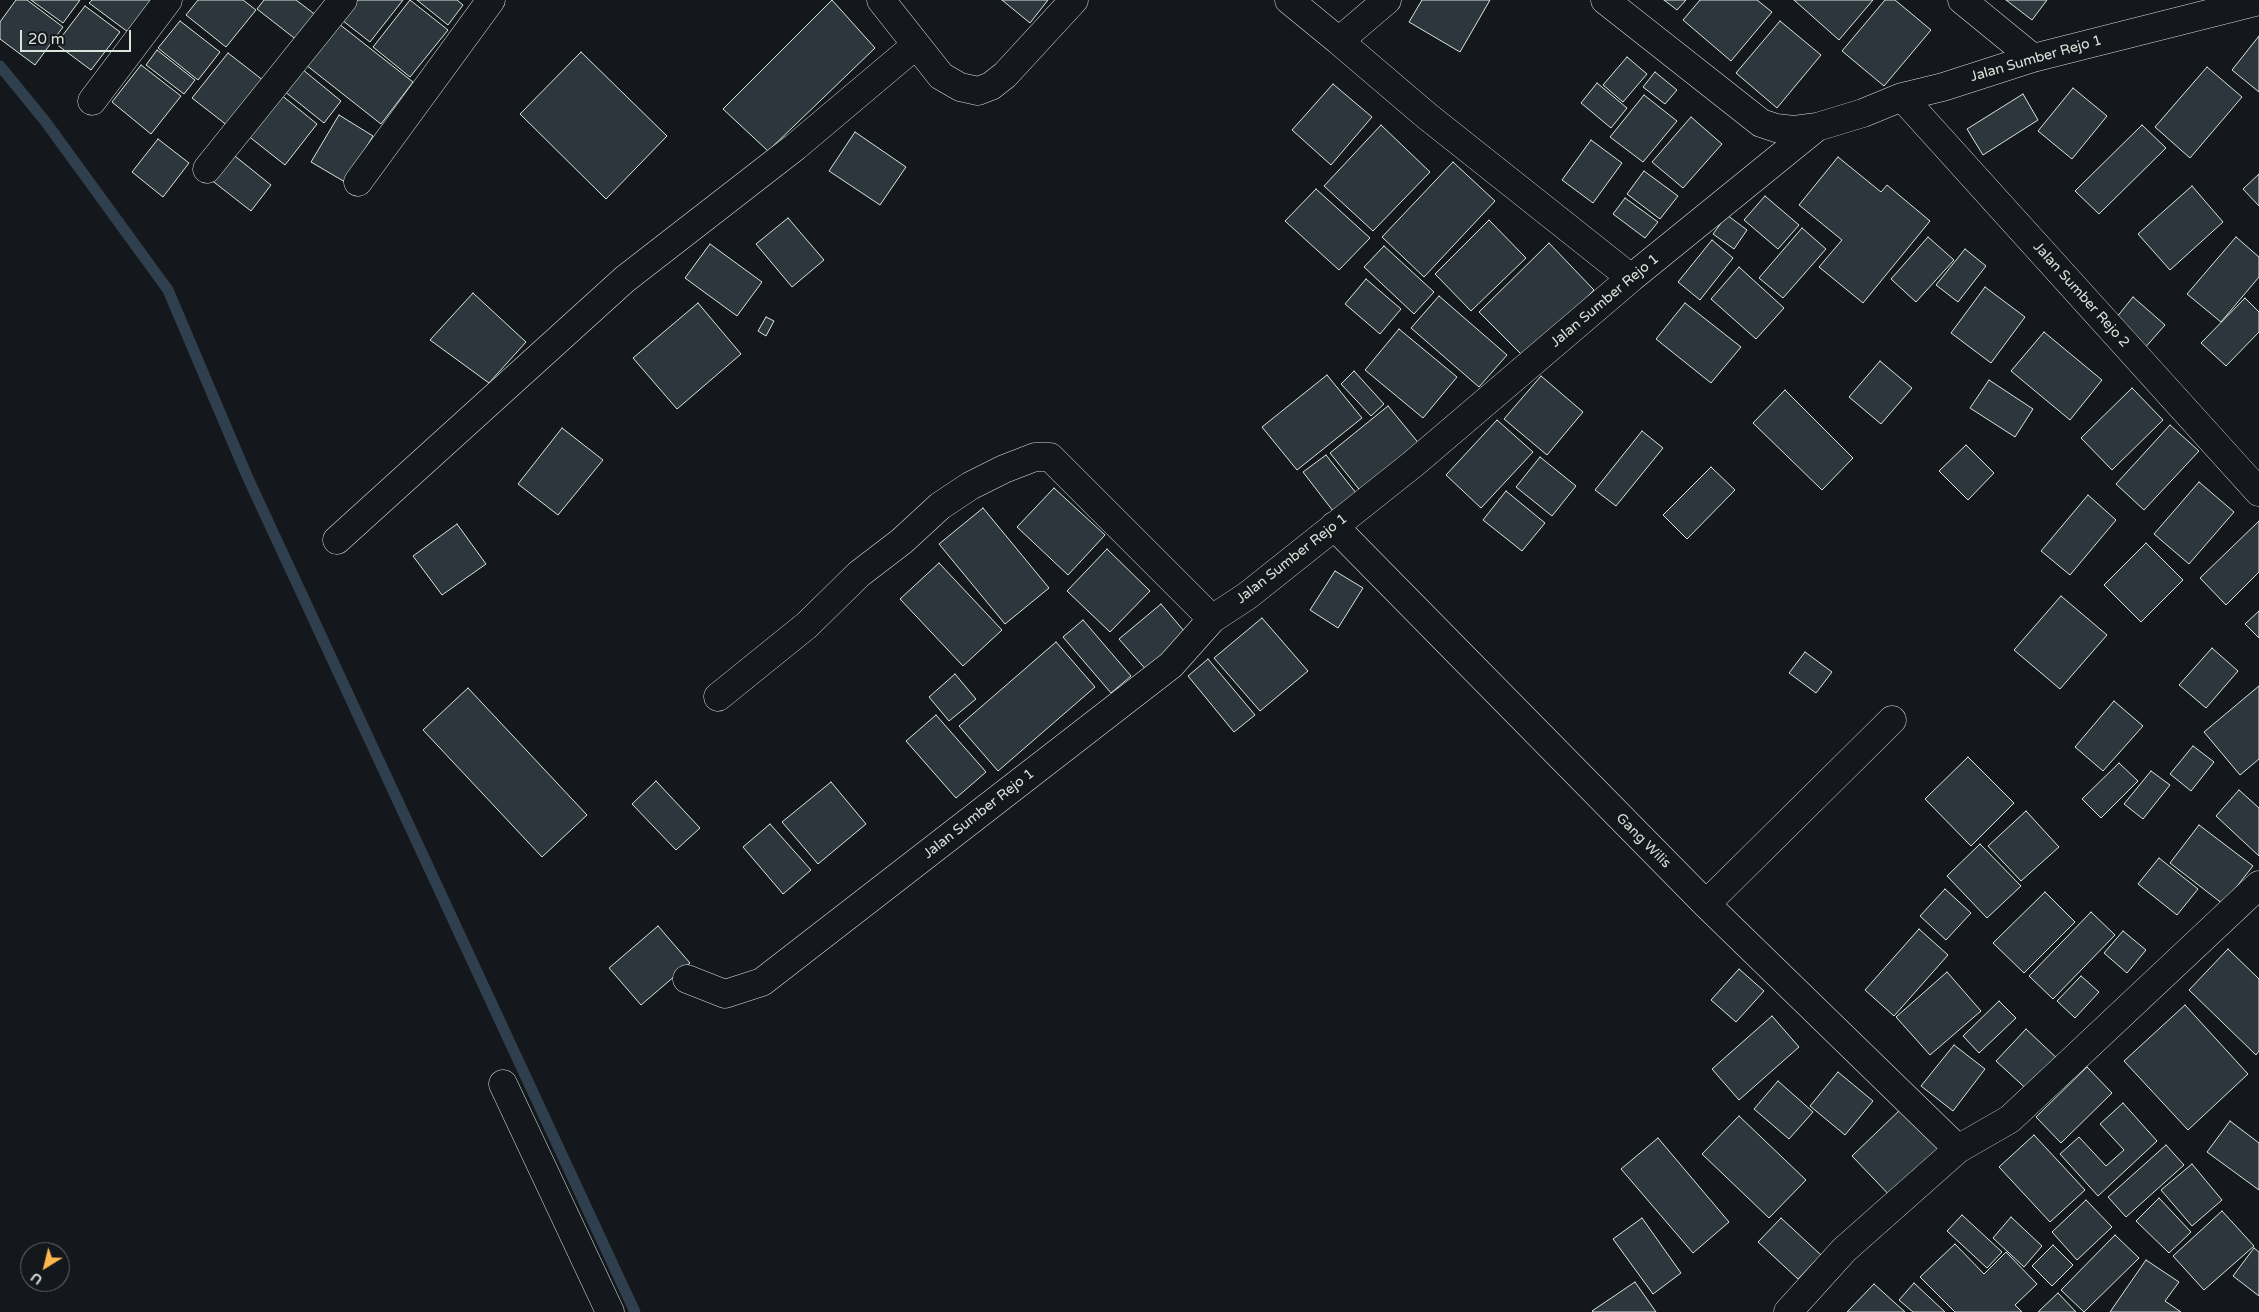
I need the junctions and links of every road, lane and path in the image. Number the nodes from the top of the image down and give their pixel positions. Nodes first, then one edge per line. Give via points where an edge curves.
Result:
1 (168, 0) edge
2 (343, 0) edge
3 (491, 0) edge
4 (881, 0) edge
5 (1074, 0) edge
6 (1289, 0) edge
7 (1386, 0) edge
8 (1605, 0) edge
9 (1962, 0) edge
10 (2259, 1) edge
11 (1339, 41) junction
12 (916, 46) junction
13 (2033, 58) junction
14 (1902, 97) junction
15 (92, 101) dead end
16 (1817, 127) junction
17 (207, 169) dead end
18 (358, 182) dead end
19 (1631, 278) junction
20 (2259, 492) edge
21 (1334, 526) junction
22 (337, 540) dead end
23 (1212, 619) junction
24 (718, 697) dead end
25 (1892, 720) dead end
26 (2259, 885) edge
27 (1706, 904) junction
28 (687, 978) dead end
29 (503, 1084) dead end
30 (1958, 1149) junction
31 (610, 1312) edge
32 (1788, 1312) edge

1 - 15 street
2 - 17 street
3 - 18 street
4 - 12 street
5 - 12 street via 1005,75 978,91 941,76
6 - 11 street
7 - 11 street
8 - 16 street, Jalan Sumber Rejo 1 via 1761,123 1794,130
9 - 13 street
10 - 13 street, Jalan Sumber Rejo 1
11 - 19 street via 1427,116
12 - 22 street via 795,147 625,279
13 - 14 street, Jalan Sumber Rejo 1
14 - 16 street, Jalan Sumber Rejo 1
14 - 20 street, Jalan Sumber Rejo 2
16 - 19 street, Jalan Sumber Rejo 1
19 - 21 street, Jalan Sumber Rejo 1 via 1414,464
21 - 23 street, Jalan Sumber Rejo 1
21 - 27 street, Gang Wilis
23 - 24 street via 1053,460 1046,456 1035,457 1004,468 940,506 859,574 807,625
23 - 28 street, Jalan Sumber Rejo 1 via 1171,665 762,982 726,994
25 - 27 street
26 - 30 street via 2010,1119
27 - 30 street, Gang Wilis
29 - 31 street
30 - 32 street via 1844,1250

